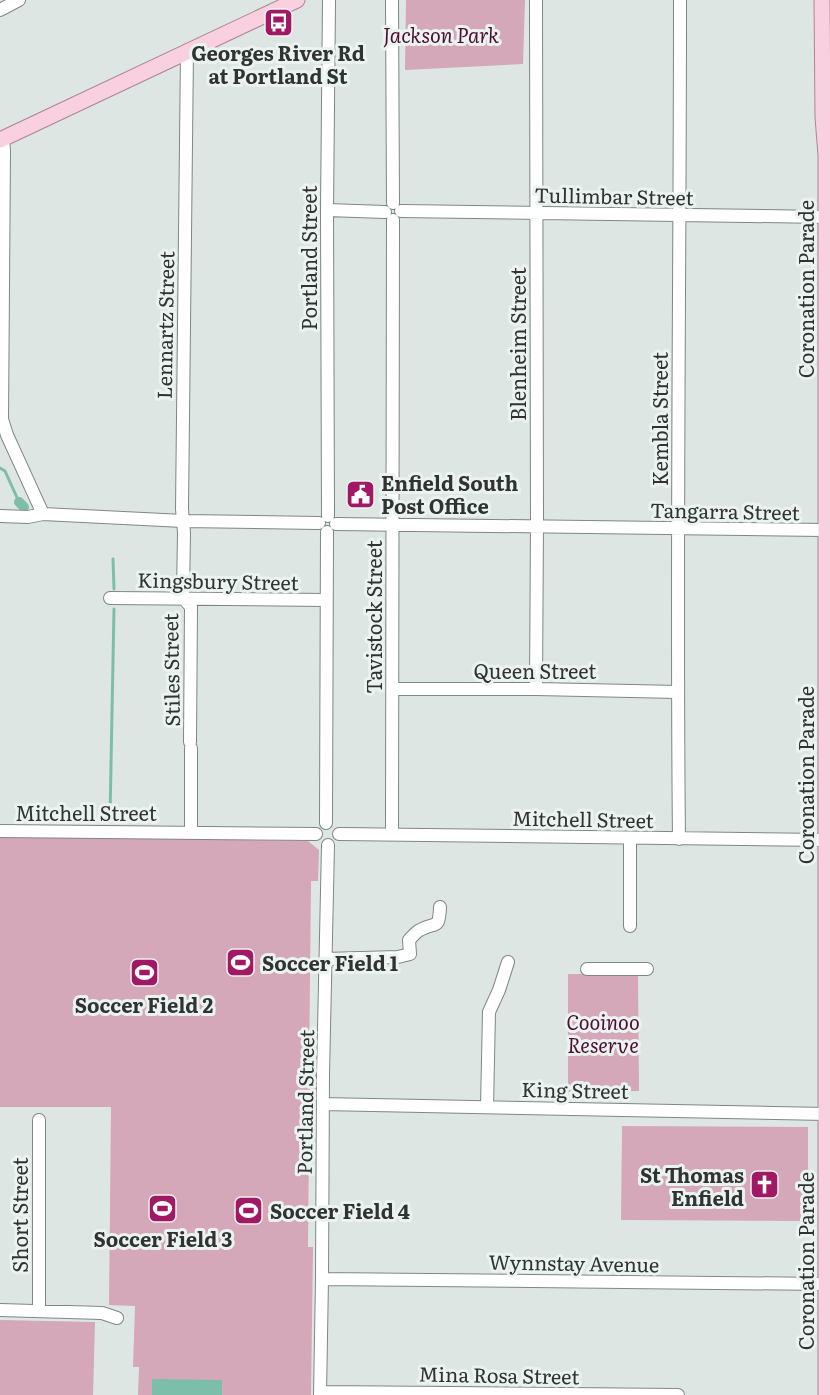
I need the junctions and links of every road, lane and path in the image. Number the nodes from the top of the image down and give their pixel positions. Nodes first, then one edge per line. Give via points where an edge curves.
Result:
1 (20, 0) edge
2 (297, 0) edge
3 (329, 0) edge
4 (392, 0) edge
5 (536, 0) edge
6 (680, 0) edge
7 (822, 0) edge
8 (0, 10) edge
9 (187, 51) junction
10 (830, 121) edge
11 (2, 139) edge
12 (828, 155) edge
13 (327, 210) junction
14 (393, 211) junction
15 (536, 214) junction
16 (680, 216) junction
17 (826, 217) junction
18 (828, 288) edge
19 (828, 500) edge
20 (43, 514) junction
21 (0, 516) edge
22 (183, 521) junction
23 (327, 524) junction
24 (393, 524) junction
25 (537, 526) junction
26 (679, 529) junction
27 (825, 530) junction
28 (110, 598) dead end
29 (184, 599) junction
30 (326, 600) junction
31 (536, 688) junction
32 (393, 689) junction
33 (678, 692) junction
34 (326, 823) junction
35 (0, 831) edge
36 (191, 833) junction
37 (316, 834) junction
38 (339, 834) junction
39 (392, 834) junction
40 (630, 838) junction
41 (679, 839) junction
42 (825, 840) junction
43 (328, 845) junction
44 (440, 907) dead end
45 (630, 927) dead end
46 (828, 929) edge
47 (325, 959) junction
48 (508, 962) dead end
49 (586, 969) dead end
50 (647, 969) dead end
51 (323, 1104) junction
52 (487, 1107) junction
53 (826, 1114) junction
54 (39, 1120) dead end
55 (322, 1280) junction
56 (826, 1284) junction
57 (0, 1310) edge
58 (39, 1311) junction
59 (117, 1318) dead end
60 (320, 1393) edge
61 (678, 1395) edge
62 (826, 1395) edge

1 - 8 street
2 - 9 main road
3 - 13 street, Portland Street
4 - 14 street, Tavistock Street
5 - 15 street, Blenheim Street
6 - 16 street, Kembla Street
7 - 12 main road, Coronation Parade via 823,117
9 - 11 main road
9 - 22 street, Lennartz Street
10 - 12 main road, Coronation Parade
11 - 20 street via 2,419
12 - 17 main road, Coronation Parade
13 - 14 street, Tullimbar Street
13 - 23 street, Portland Street
14 - 15 street, Tullimbar Street
14 - 24 street, Tavistock Street
15 - 16 street, Tullimbar Street
15 - 25 street, Blenheim Street
16 - 17 street, Tullimbar Street
16 - 26 street, Kembla Street
17 - 18 main road, Coronation Parade
18 - 19 main road, Coronation Parade
19 - 27 main road, Coronation Parade
20 - 21 street, Tangarra Street
20 - 22 street, Tangarra Street
22 - 23 street, Tangarra Street
22 - 29 street, Lennartz Street
23 - 24 street, Tangarra Street
23 - 30 street, Portland Street
24 - 25 street, Tangarra Street
24 - 32 street, Tavistock Street
25 - 26 street, Tangarra Street
25 - 31 street, Blenheim Street
26 - 27 street, Tangarra Street
26 - 33 street, Kembla Street
27 - 42 main road, Coronation Parade
28 - 29 street, Kingsbury Street
29 - 30 street, Kingsbury Street
29 - 36 street, Stiles Street via 191,607
30 - 34 street, Portland Street
31 - 32 street, Queen Street
31 - 33 street, Queen Street
32 - 39 street, Tavistock Street
33 - 41 street, Kembla Street
34 - 37 street via 318,827
34 - 38 street via 334,825
35 - 36 street, Mitchell Street
36 - 37 street, Mitchell Street
37 - 43 street via 319,842
38 - 39 street, Mitchell Street
38 - 43 street via 337,841
39 - 40 street, Mitchell Street
40 - 41 street, Mitchell Street
40 - 45 street
41 - 42 street, Mitchell Street
42 - 46 main road, Coronation Parade
43 - 47 street, Portland Street
44 - 47 street via 435,925 409,940 410,954
46 - 53 main road, Coronation Parade
47 - 51 street, Portland Street
48 - 52 street via 489,1012
49 - 50 street
51 - 52 street, King Street
51 - 55 street, Portland Street
52 - 53 street, King Street
53 - 56 main road, Coronation Parade
54 - 58 street, Short Street
55 - 56 street, Wynnstay Avenue
55 - 60 street, Portland Street
56 - 62 main road, Coronation Parade
57 - 58 street
58 - 59 street via 102,1313
60 - 61 street, Mina Rosa Street

